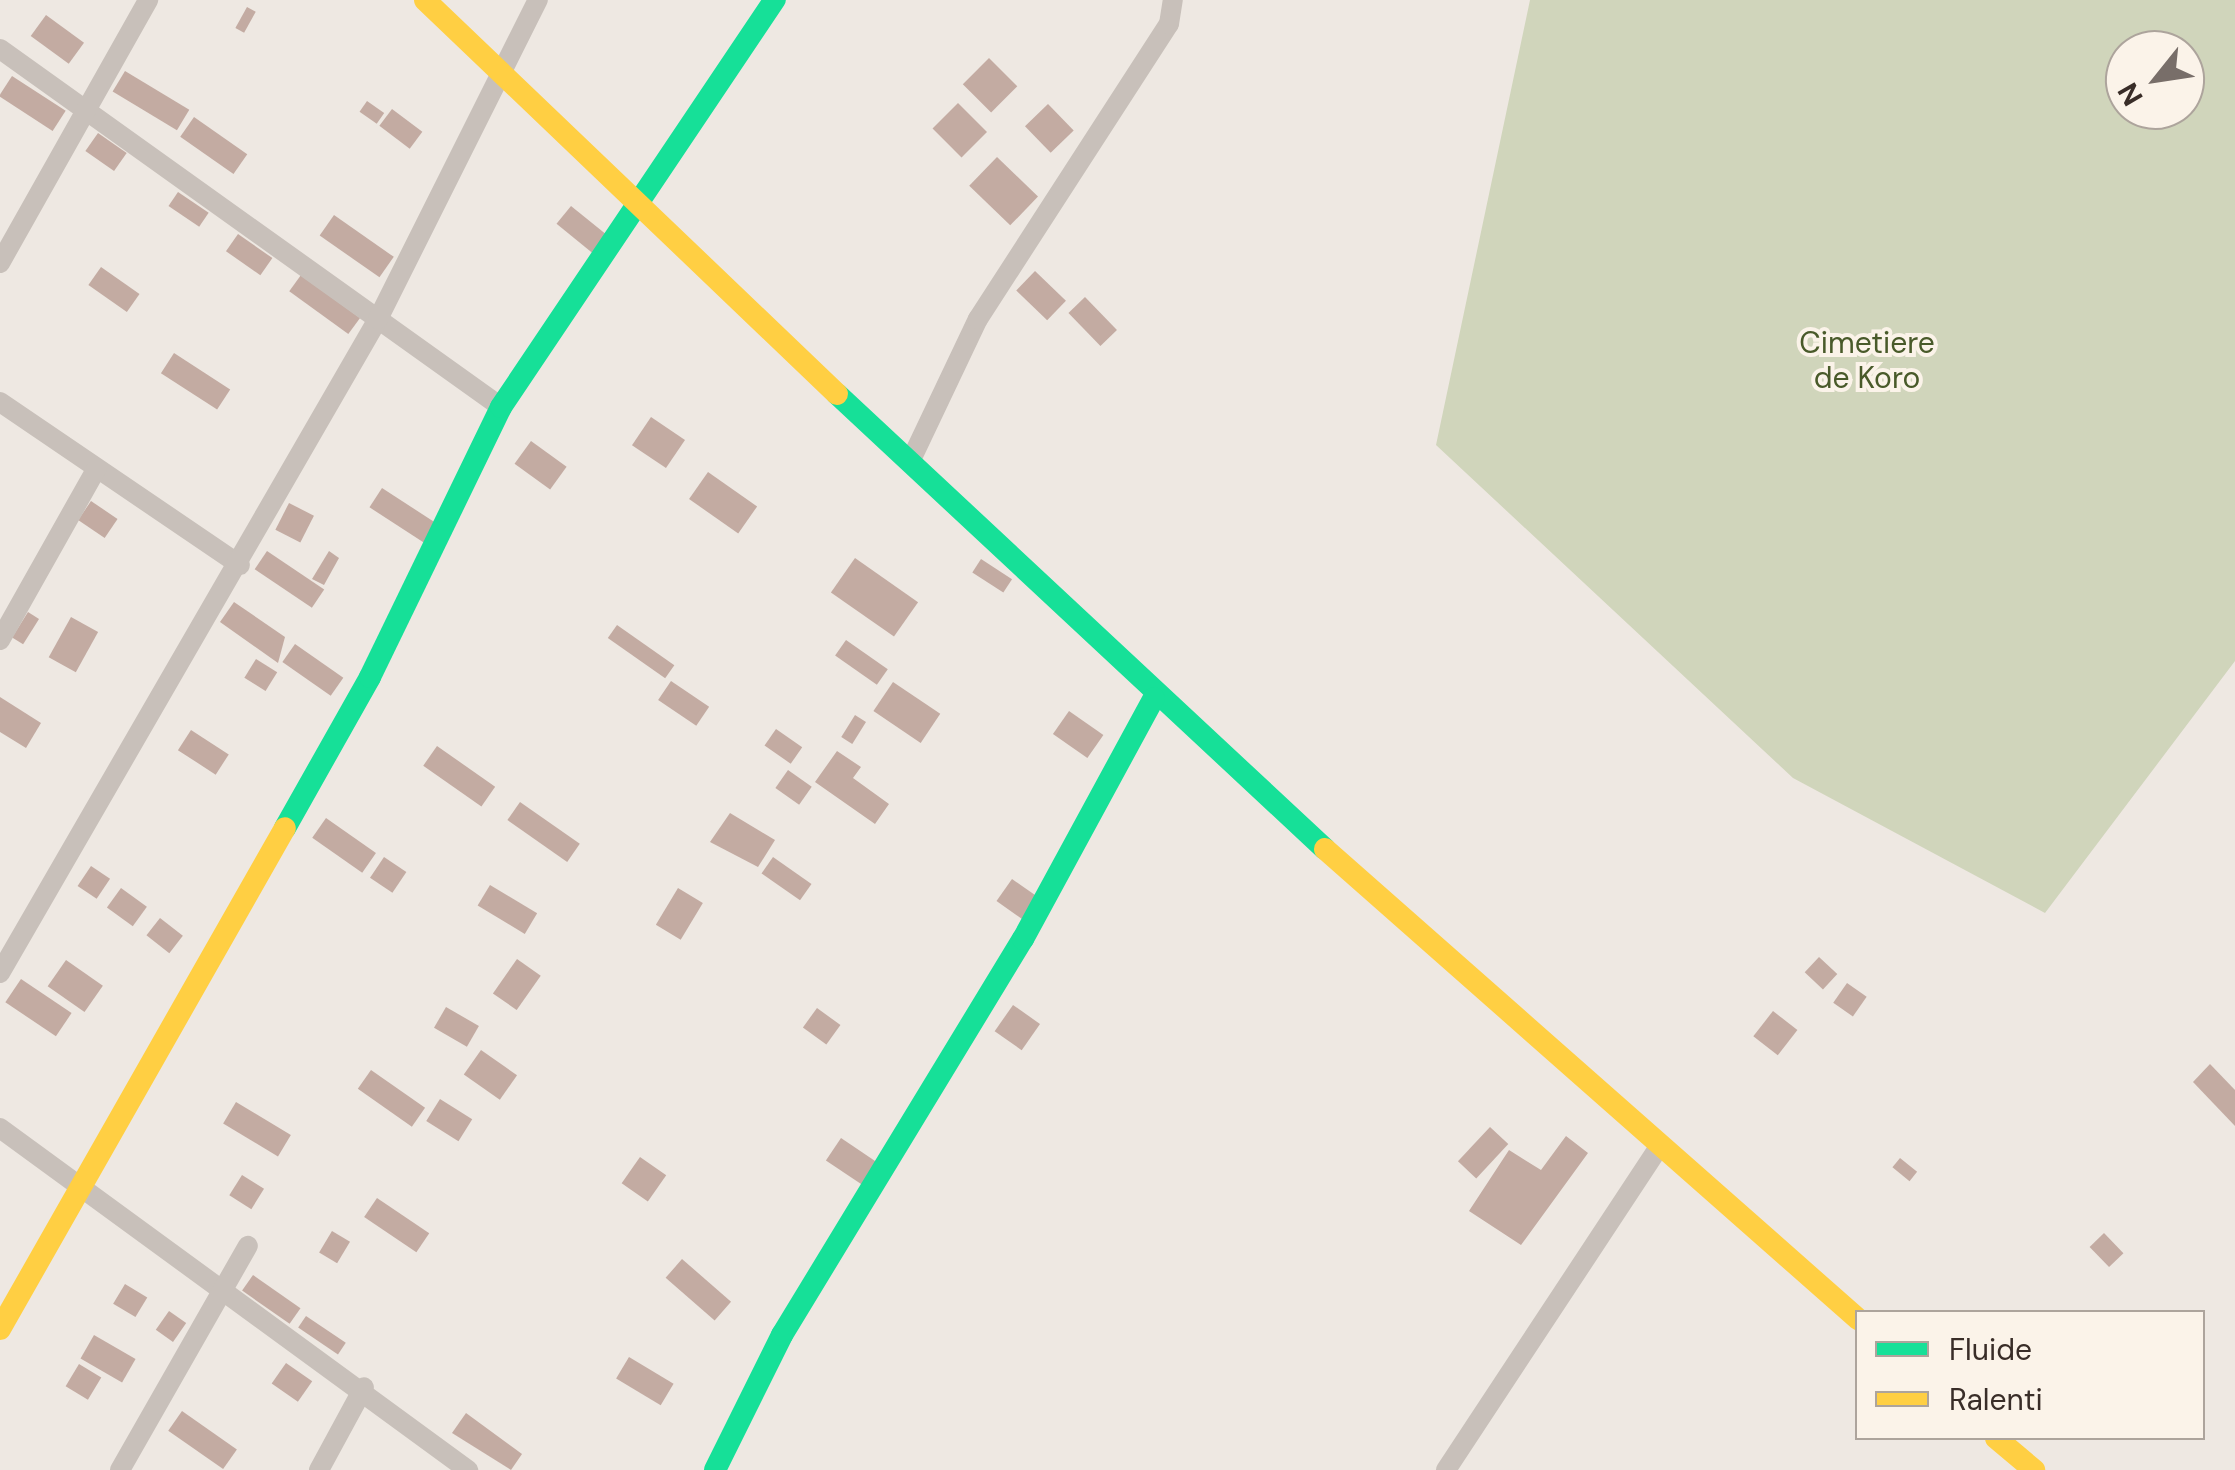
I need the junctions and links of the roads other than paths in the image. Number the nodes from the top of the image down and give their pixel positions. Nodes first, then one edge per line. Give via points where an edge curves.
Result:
1 (148, 0) edge
2 (426, 0) edge
3 (538, 0) edge
4 (776, 0) edge
5 (1172, 0) edge
6 (0, 49) edge
7 (502, 67) junction
8 (84, 109) junction
9 (636, 208) junction
10 (0, 263) edge
11 (378, 320) junction
12 (0, 402) edge
13 (502, 408) junction
14 (910, 462) junction
15 (97, 468) junction
16 (240, 566) junction
17 (0, 640) edge
18 (1154, 698) junction
19 (0, 973) edge
20 (0, 1128) edge
21 (1658, 1148) junction
22 (82, 1188) junction
23 (248, 1246) dead end
24 (224, 1288) junction
25 (1855, 1316) edge
26 (0, 1328) edge
27 (364, 1387) junction
28 (1998, 1440) edge
29 (120, 1470) edge
30 (319, 1470) edge
31 (468, 1470) edge
32 (715, 1470) edge
33 (1446, 1470) edge
34 (2034, 1470) edge

1 - 8 street
2 - 7 street
3 - 7 street
4 - 9 street
5 - 14 street via 1170,24 978,319
6 - 8 street
7 - 9 street
7 - 11 street
8 - 10 street
8 - 11 street
9 - 13 street
9 - 14 street
11 - 13 street
11 - 16 street
12 - 15 street
13 - 22 street via 370,676
14 - 18 street
15 - 16 street
15 - 17 street
16 - 19 street
18 - 21 street
18 - 32 street via 1024,938 782,1335
20 - 22 street
21 - 25 street
21 - 33 street
22 - 24 street
22 - 26 street
23 - 24 street
24 - 27 street
24 - 29 street
27 - 30 street
27 - 31 street
28 - 34 street

